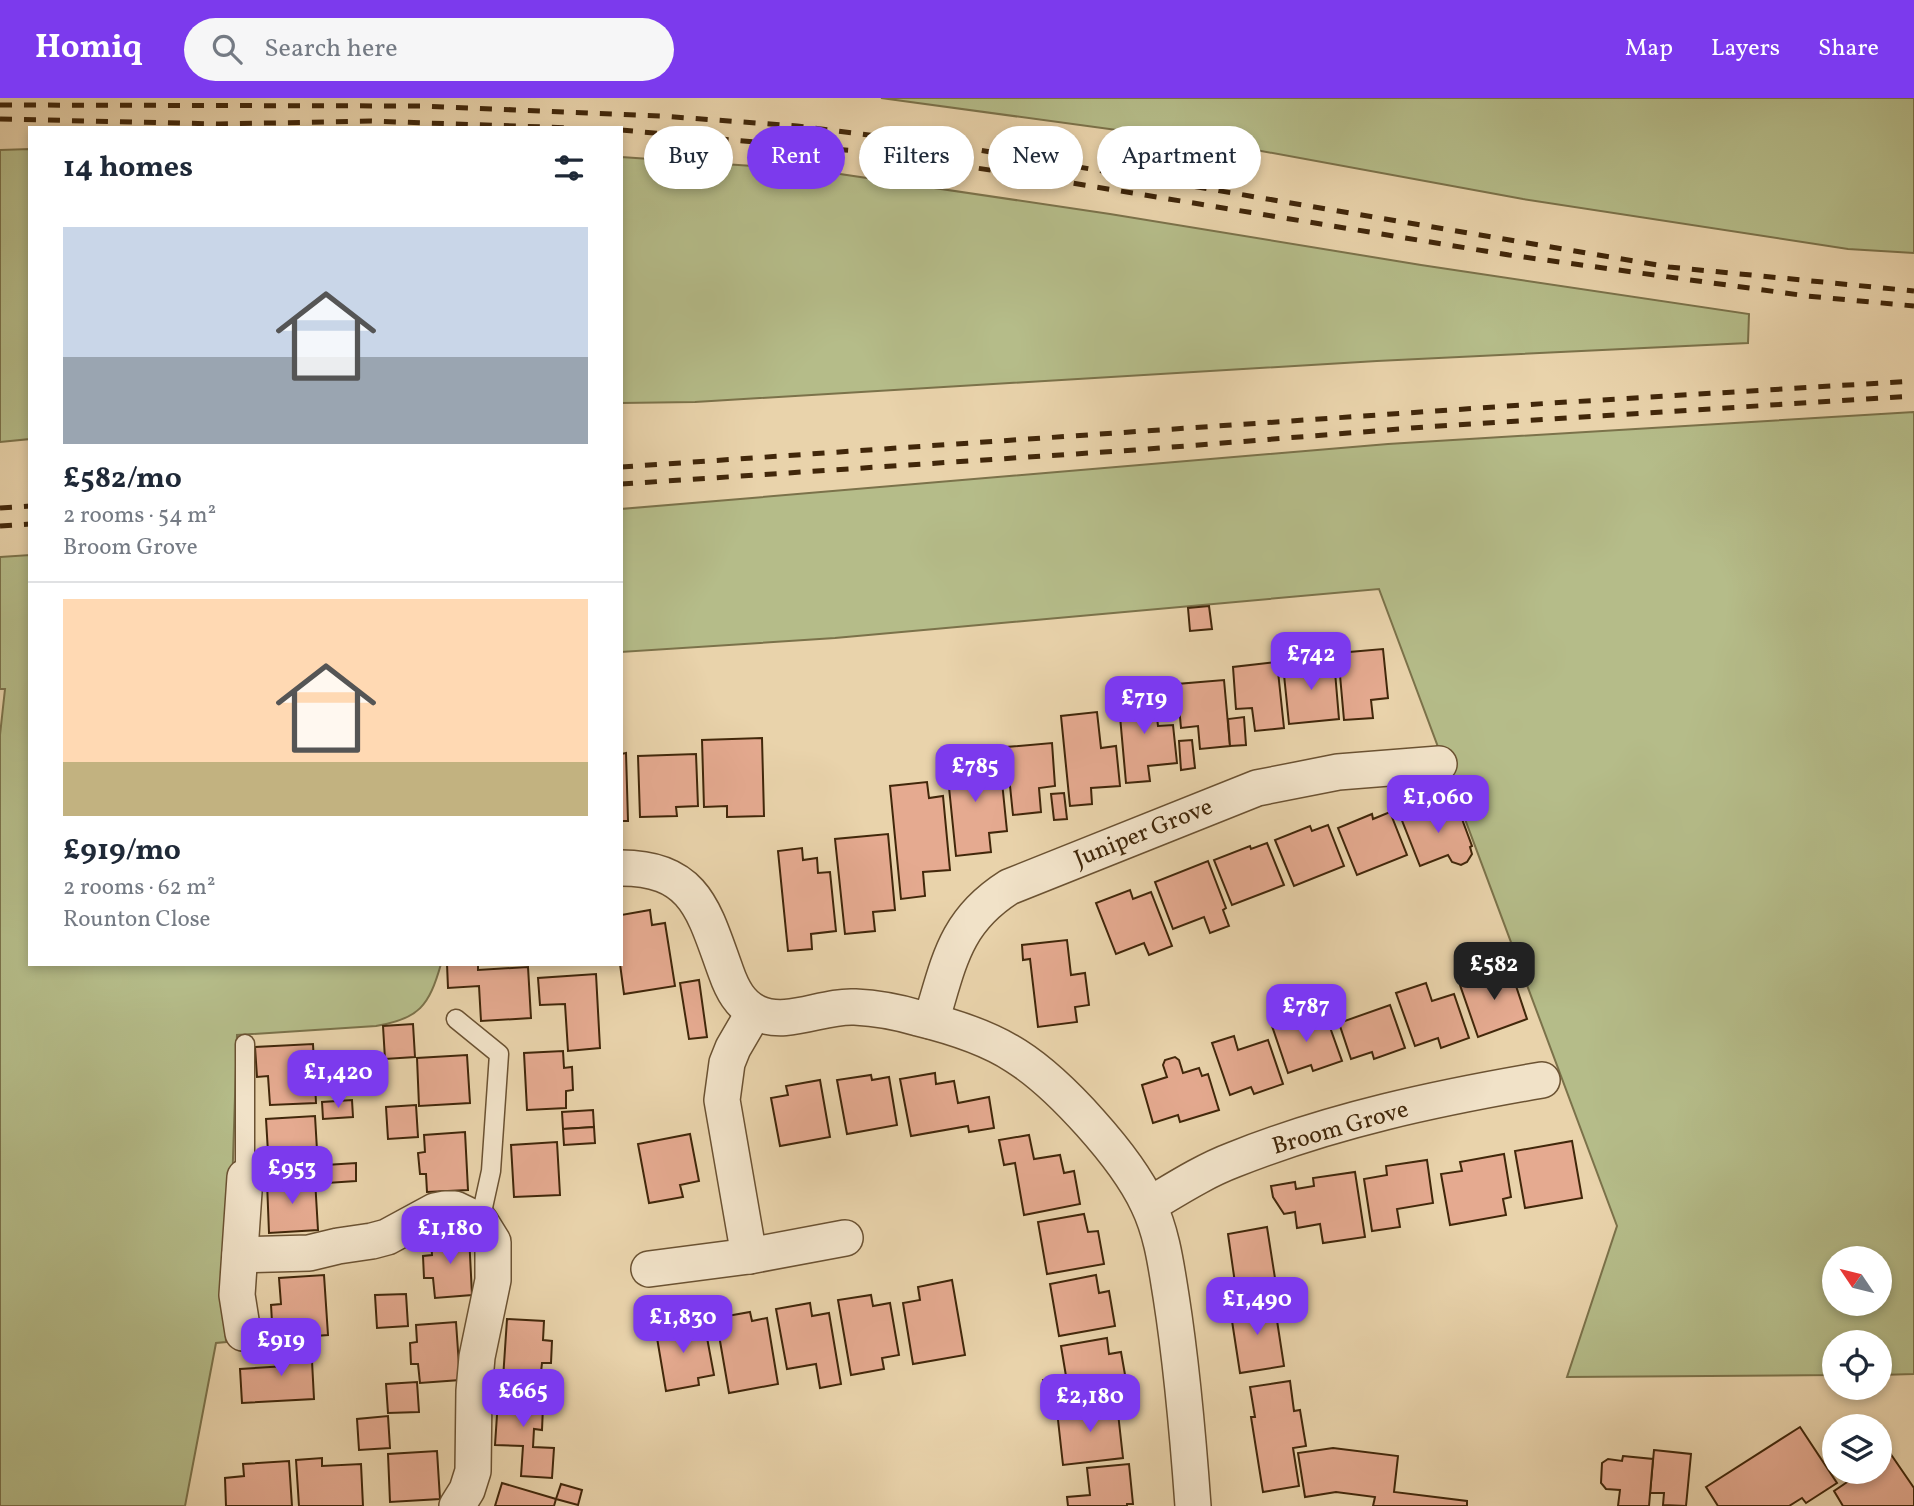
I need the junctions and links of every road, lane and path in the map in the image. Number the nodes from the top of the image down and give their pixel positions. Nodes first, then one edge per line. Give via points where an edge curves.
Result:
1 (1438, 764) dead end
2 (623, 867) edge
3 (754, 1012) junction
4 (456, 1019) dead end
5 (931, 1021) junction
6 (245, 1044) dead end
7 (1542, 1080) dead end
8 (245, 1177) joint
9 (1149, 1205) junction
10 (480, 1221) junction
11 (845, 1238) dead end
12 (240, 1255) junction
13 (750, 1256) junction
14 (649, 1269) dead end
15 (243, 1333) dead end
16 (457, 1506) edge
17 (1193, 1506) edge

1 - 5 street, Juniper Grove via 1338,772 1257,788 1009,887 964,927
2 - 3 street via 656,872 686,887 707,919 734,993
3 - 5 street via 776,1018 855,1007
3 - 13 street via 727,1063 722,1100
4 - 10 lane via 499,1054 491,1171
5 - 9 street via 995,1044 1035,1070 1120,1158
6 - 8 lane
7 - 9 street, Broom Grove via 1395,1109 1279,1144 1231,1160
8 - 12 street
9 - 17 street via 1162,1243 1174,1317
10 - 12 street via 445,1209 372,1241 309,1253
10 - 16 street via 493,1242 493,1280 477,1357 473,1471
11 - 13 street
12 - 15 street via 237,1295
13 - 14 street

